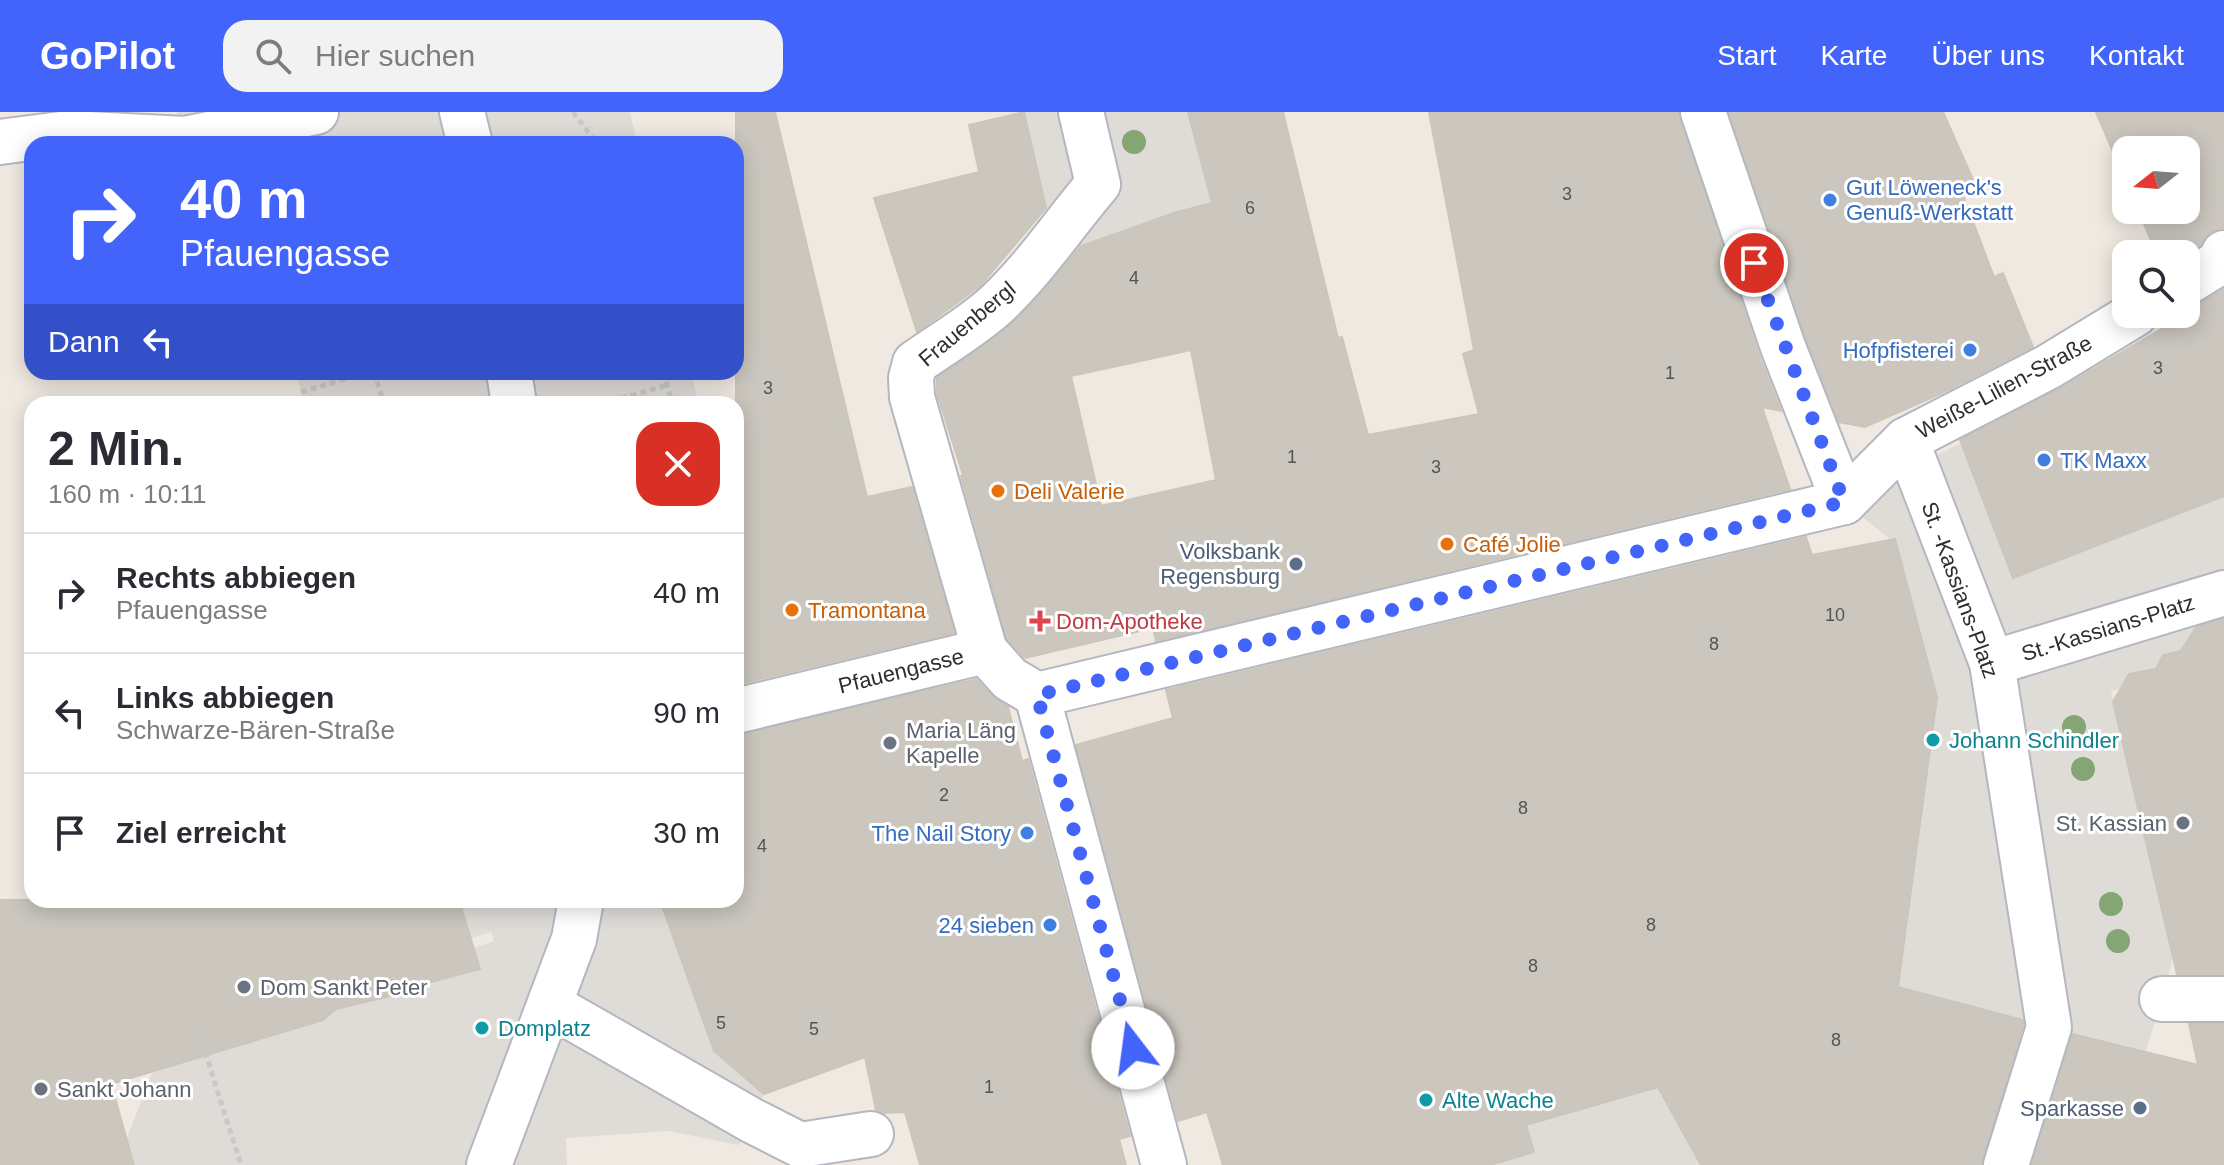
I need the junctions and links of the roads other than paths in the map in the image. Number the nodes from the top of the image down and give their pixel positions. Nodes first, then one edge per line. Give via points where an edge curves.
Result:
1 (316, 112) edge
2 (462, 112) edge
3 (1081, 112) edge
4 (1703, 112) edge
5 (46, 136) edge
6 (127, 136) edge
7 (200, 136) edge
8 (468, 136) edge
9 (24, 139) edge
10 (0, 142) edge
11 (2224, 253) edge
12 (2200, 274) edge
13 (2112, 328) edge
14 (1906, 440) junction
15 (1844, 502) junction
16 (2224, 593) edge
17 (985, 651) junction
18 (1992, 663) junction
19 (1037, 695) junction
20 (744, 709) edge
21 (580, 908) edge
22 (2162, 999) dead end
23 (2224, 999) edge
24 (550, 1005) junction
25 (871, 1134) dead end
26 (489, 1165) edge
27 (1164, 1165) edge
28 (2006, 1165) edge

1 - 7 street
2 - 8 street
3 - 17 street, Frauenbergl via 1098,184 1036,264 994,306 915,363 911,378 912,397
4 - 15 street via 1783,347
5 - 6 street
9 - 10 street
11 - 12 street via 2220,262
13 - 14 street, Weiße-Lilien-Straße
14 - 15 street, Weiße-Lilien-Straße
14 - 18 street, St. -Kassians-Platz
15 - 19 street
16 - 18 street, St.-Kassians-Platz
17 - 19 street, Pfauengasse via 1010,679
17 - 20 street, Pfauengasse
18 - 28 street, St. -Kassians-Platz via 2049,1027
19 - 27 street
21 - 24 street
22 - 23 street
24 - 25 street via 800,1145
24 - 26 street

